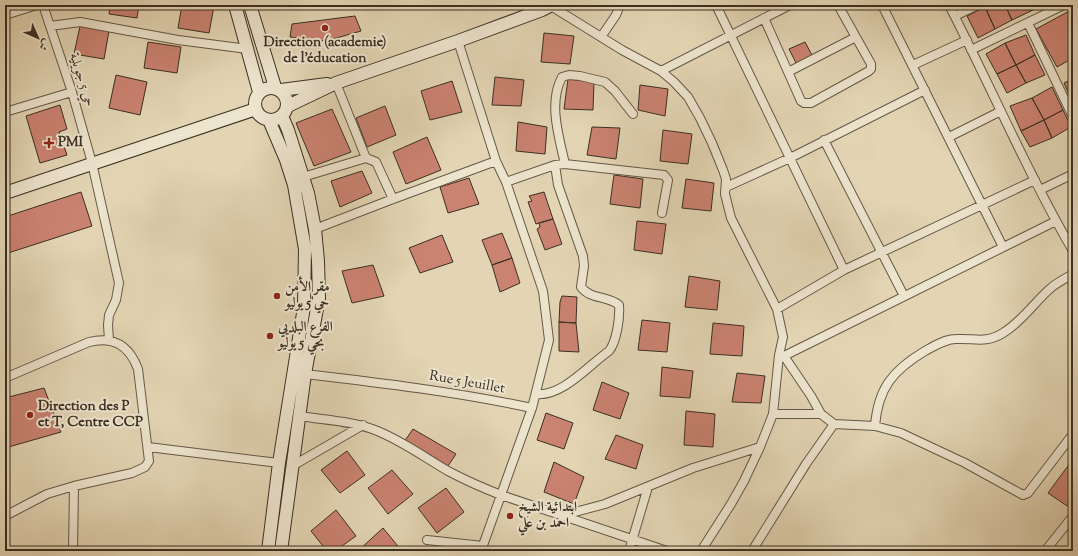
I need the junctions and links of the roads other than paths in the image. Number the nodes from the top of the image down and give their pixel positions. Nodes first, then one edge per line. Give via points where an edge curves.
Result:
1 (37, 5) edge
2 (43, 5) edge
3 (235, 5) edge
4 (250, 5) edge
5 (552, 5) edge
6 (620, 5) edge
7 (716, 5) edge
8 (790, 5) edge
9 (838, 5) edge
10 (882, 5) edge
11 (949, 5) edge
12 (978, 5) edge
13 (1064, 5) edge
14 (5, 15) edge
15 (955, 16) junction
16 (764, 18) junction
17 (1028, 23) junction
18 (50, 26) junction
19 (730, 36) junction
20 (601, 37) junction
21 (856, 37) junction
22 (967, 40) junction
23 (458, 41) junction
24 (248, 49) junction
25 (971, 50) junction
26 (913, 65) junction
27 (661, 71) junction
28 (788, 72) junction
29 (336, 83) junction
30 (278, 89) junction
31 (925, 90) junction
32 (72, 92) junction
33 (260, 92) junction
34 (256, 109) junction
35 (285, 111) junction
36 (1001, 111) junction
37 (5, 112) edge
38 (633, 114) dead end
39 (1073, 117) edge
40 (269, 120) junction
41 (949, 137) junction
42 (824, 140) junction
43 (366, 158) junction
44 (790, 158) junction
45 (496, 161) junction
46 (92, 163) junction
47 (565, 164) junction
48 (554, 165) junction
49 (1073, 174) edge
50 (303, 177) junction
51 (1035, 180) junction
52 (506, 182) junction
53 (726, 187) junction
54 (1040, 190) junction
55 (5, 193) edge
56 (393, 199) junction
57 (983, 204) junction
58 (662, 214) dead end
59 (1056, 221) junction
60 (315, 229) junction
61 (1003, 247) junction
62 (1073, 251) edge
63 (882, 252) junction
64 (844, 270) junction
65 (1073, 274) edge
66 (904, 296) junction
67 (777, 308) junction
68 (109, 340) junction
69 (781, 356) junction
70 (306, 374) junction
71 (5, 378) edge
72 (536, 394) junction
73 (532, 408) junction
74 (773, 414) junction
75 (821, 414) junction
76 (300, 416) junction
77 (834, 424) junction
78 (363, 425) junction
79 (876, 426) junction
80 (1073, 434) edge
81 (148, 447) junction
82 (760, 447) junction
83 (279, 464) junction
84 (294, 465) junction
85 (74, 486) junction
86 (648, 487) junction
87 (501, 495) junction
88 (564, 515) junction
89 (5, 516) edge
90 (1073, 516) edge
91 (632, 538) junction
92 (427, 540) dead end
93 (482, 549) edge
94 (73, 551) edge
95 (268, 551) edge
96 (281, 551) edge
97 (629, 551) edge
98 (667, 551) edge
99 (701, 551) edge
100 (752, 551) edge
101 (1045, 551) edge

1 - 14 street
2 - 18 street, حي 5 جويلية
3 - 24 main road
4 - 30 main road
5 - 20 street
5 - 23 main road
6 - 20 street
7 - 19 street
8 - 16 street
9 - 21 street
10 - 26 street
11 - 15 street
12 - 15 street
13 - 17 street
15 - 22 street
16 - 19 street
16 - 28 street
17 - 25 street
17 - 39 street
18 - 24 street via 80,22 178,40
18 - 32 street, حي 5 جويلية
19 - 27 street
19 - 44 street
20 - 27 street
21 - 28 street
21 - 28 street via 871,64 871,69 811,103 804,103 801,100
22 - 25 street
22 - 26 street
23 - 29 main road
23 - 45 street
24 - 33 main road
25 - 36 street
26 - 31 street
27 - 53 street via 688,97 700,118 723,170
29 - 30 main road
29 - 35 main road
29 - 43 street
30 - 33 main road via 264,89
30 - 35 main road via 287,97
31 - 41 street
31 - 42 street
32 - 37 street
32 - 46 street, حي 5 جويلية
33 - 34 main road via 255,100
34 - 40 main road via 261,116
34 - 46 main road
35 - 40 main road
35 - 50 main road via 288,130
36 - 41 street
36 - 51 street
38 - 47 street via 605,82 580,76 562,77 557,87 555,120
40 - 83 main road via 294,185 305,249 304,307
41 - 57 street
42 - 44 street
42 - 63 street
43 - 50 street
43 - 56 street via 376,162
44 - 53 street
44 - 64 street
45 - 52 street
45 - 56 street
46 - 55 main road
46 - 68 street, حي 5 جويلية via 118,283 108,325
47 - 48 street
47 - 58 street via 664,175 668,180
48 - 52 street
48 - 72 street via 558,185 583,256 581,287 594,296 612,300 619,305 620,315 613,347 609,351 562,388 543,395
49 - 54 street
50 - 60 main road
51 - 54 street
51 - 57 street
52 - 72 street via 543,291 549,340
53 - 67 street via 725,194 731,218
54 - 59 street
56 - 60 street
57 - 61 street
57 - 63 street
59 - 61 street
59 - 62 street
60 - 70 main road via 319,298
61 - 66 street
63 - 64 street
63 - 66 street
64 - 67 street
65 - 79 street via 1052,287 1002,334 976,341 955,339 941,342 899,368 880,398
66 - 69 street
67 - 69 street via 782,337
68 - 71 street via 89,342
68 - 81 street via 128,350 138,369
69 - 74 street
69 - 75 street
70 - 73 street, Rue 5 Jeuillet via 413,387
70 - 76 main road
72 - 73 street
73 - 87 street
74 - 75 street
74 - 82 street
75 - 77 street
76 - 78 street
76 - 84 main road
77 - 79 street
77 - 100 street
78 - 84 street
78 - 87 street via 394,439 448,471
79 - 80 street via 922,442 1023,495 1028,493
81 - 83 street
81 - 85 street via 149,461 145,467 132,473
82 - 86 street via 693,468
82 - 99 street via 731,504
83 - 95 main road
84 - 96 main road
85 - 89 street via 47,494
85 - 94 street
86 - 88 street via 605,504
86 - 91 street
87 - 88 street
87 - 93 street
88 - 91 street
90 - 101 street
91 - 97 street
91 - 98 street
92 - 93 street

